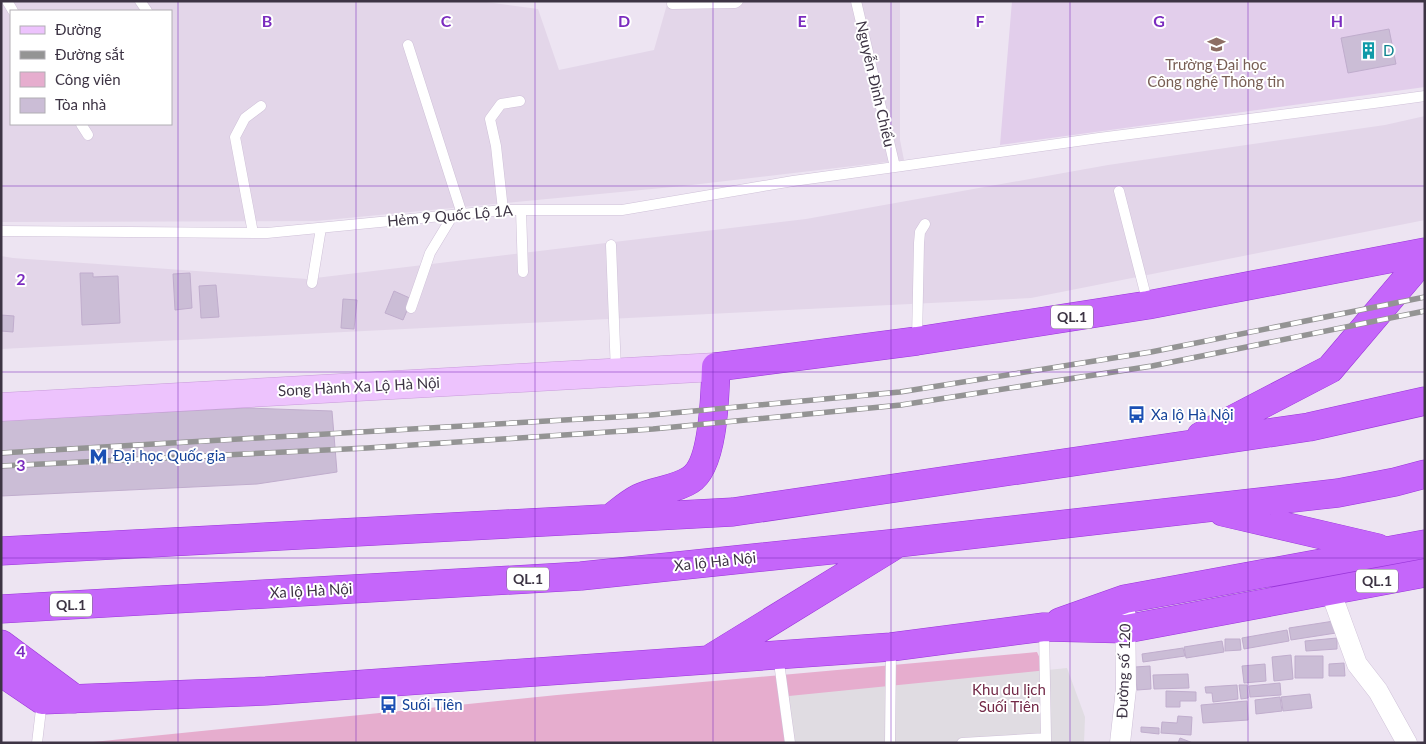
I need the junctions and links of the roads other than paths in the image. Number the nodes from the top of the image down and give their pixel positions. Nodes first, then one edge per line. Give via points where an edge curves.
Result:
1 (738, 1) edge
2 (856, 1) edge
3 (672, 4) dead end
4 (408, 45) dead end
5 (1425, 96) edge
6 (520, 102) dead end
7 (261, 106) dead end
8 (82, 125) edge
9 (88, 135) dead end
10 (895, 167) junction
11 (1119, 191) dead end
12 (503, 210) junction
13 (521, 210) junction
14 (458, 214) junction
15 (925, 224) dead end
16 (321, 228) junction
17 (1, 231) edge
18 (253, 233) junction
19 (611, 245) dead end
20 (1425, 252) edge
21 (1425, 257) edge
22 (523, 272) dead end
23 (312, 283) dead end
24 (1148, 305) junction
25 (411, 308) dead end
26 (917, 341) junction
27 (716, 367) junction
28 (616, 373) junction
29 (1425, 402) edge
30 (1, 407) edge
31 (1184, 444) junction
32 (1425, 474) edge
33 (1202, 508) junction
34 (610, 518) junction
35 (898, 543) junction
36 (1425, 544) edge
37 (1388, 550) junction
38 (1, 551) edge
39 (1320, 563) junction
40 (1425, 573) edge
41 (1330, 590) junction
42 (1125, 599) junction
43 (1, 609) edge
44 (1044, 627) junction
45 (1126, 629) junction
46 (1, 644) edge
47 (891, 647) junction
48 (778, 654) junction
49 (710, 659) junction
50 (1, 674) edge
51 (75, 699) junction
52 (42, 700) junction
53 (1046, 741) edge
54 (37, 743) edge
55 (790, 743) edge
56 (890, 743) edge
57 (962, 743) edge
58 (1120, 743) edge
59 (1407, 743) edge

1 - 3 lane
2 - 10 lane, Nguyễn Đình Chiểu
4 - 14 lane
5 - 10 lane, Hẻm 9 Quốc Lộ 1A
6 - 12 lane via 501,104 490,119
7 - 18 lane via 245,118 235,137
8 - 9 lane
10 - 13 lane, Hẻm 9 Quốc Lộ 1A via 622,210
11 - 24 lane
12 - 13 lane, Hẻm 9 Quốc Lộ 1A
12 - 14 lane, Hẻm 9 Quốc Lộ 1A
13 - 22 lane
14 - 16 lane, Hẻm 9 Quốc Lộ 1A
14 - 25 lane via 430,253
15 - 26 lane via 920,232
16 - 18 lane, Hẻm 9 Quốc Lộ 1A
16 - 23 lane
17 - 18 lane, Hẻm 9 Quốc Lộ 1A
19 - 28 lane
20 - 24 highway, QL.1
21 - 31 highway via 1330,368
24 - 26 highway, QL.1
26 - 27 highway, QL.1
27 - 28 main road, Song Hành Xa Lộ Hà Nội
27 - 34 highway via 712,427 700,470 692,479 640,498
28 - 30 main road, Song Hành Xa Lộ Hà Nội
29 - 31 highway via 1309,427
31 - 34 highway via 733,512
32 - 33 highway, Xa lộ Hà Nội / QL.1 via 1338,493
33 - 35 highway, Xa lộ Hà Nội / QL.1
33 - 37 highway
34 - 38 highway
35 - 43 highway, Xa lộ Hà Nội / QL.1 via 581,576
35 - 49 highway
36 - 37 highway, QL.1
37 - 39 highway, QL.1
39 - 41 highway
39 - 42 highway, QL.1
40 - 41 highway, QL.1
41 - 45 highway, QL.1
41 - 59 street via 1357,664 1378,692
42 - 44 highway, QL.1
42 - 45 street, Đường số 120
44 - 45 highway, QL.1
44 - 47 highway, QL.1
44 - 53 lane
45 - 58 street, Đường số 120 via 1126,688
46 - 51 highway
47 - 48 highway, QL.1
47 - 56 lane
48 - 49 highway, QL.1
48 - 55 lane
49 - 51 highway, QL.1 via 266,691
50 - 52 highway
51 - 52 highway, QL.1
52 - 54 lane
53 - 57 lane

